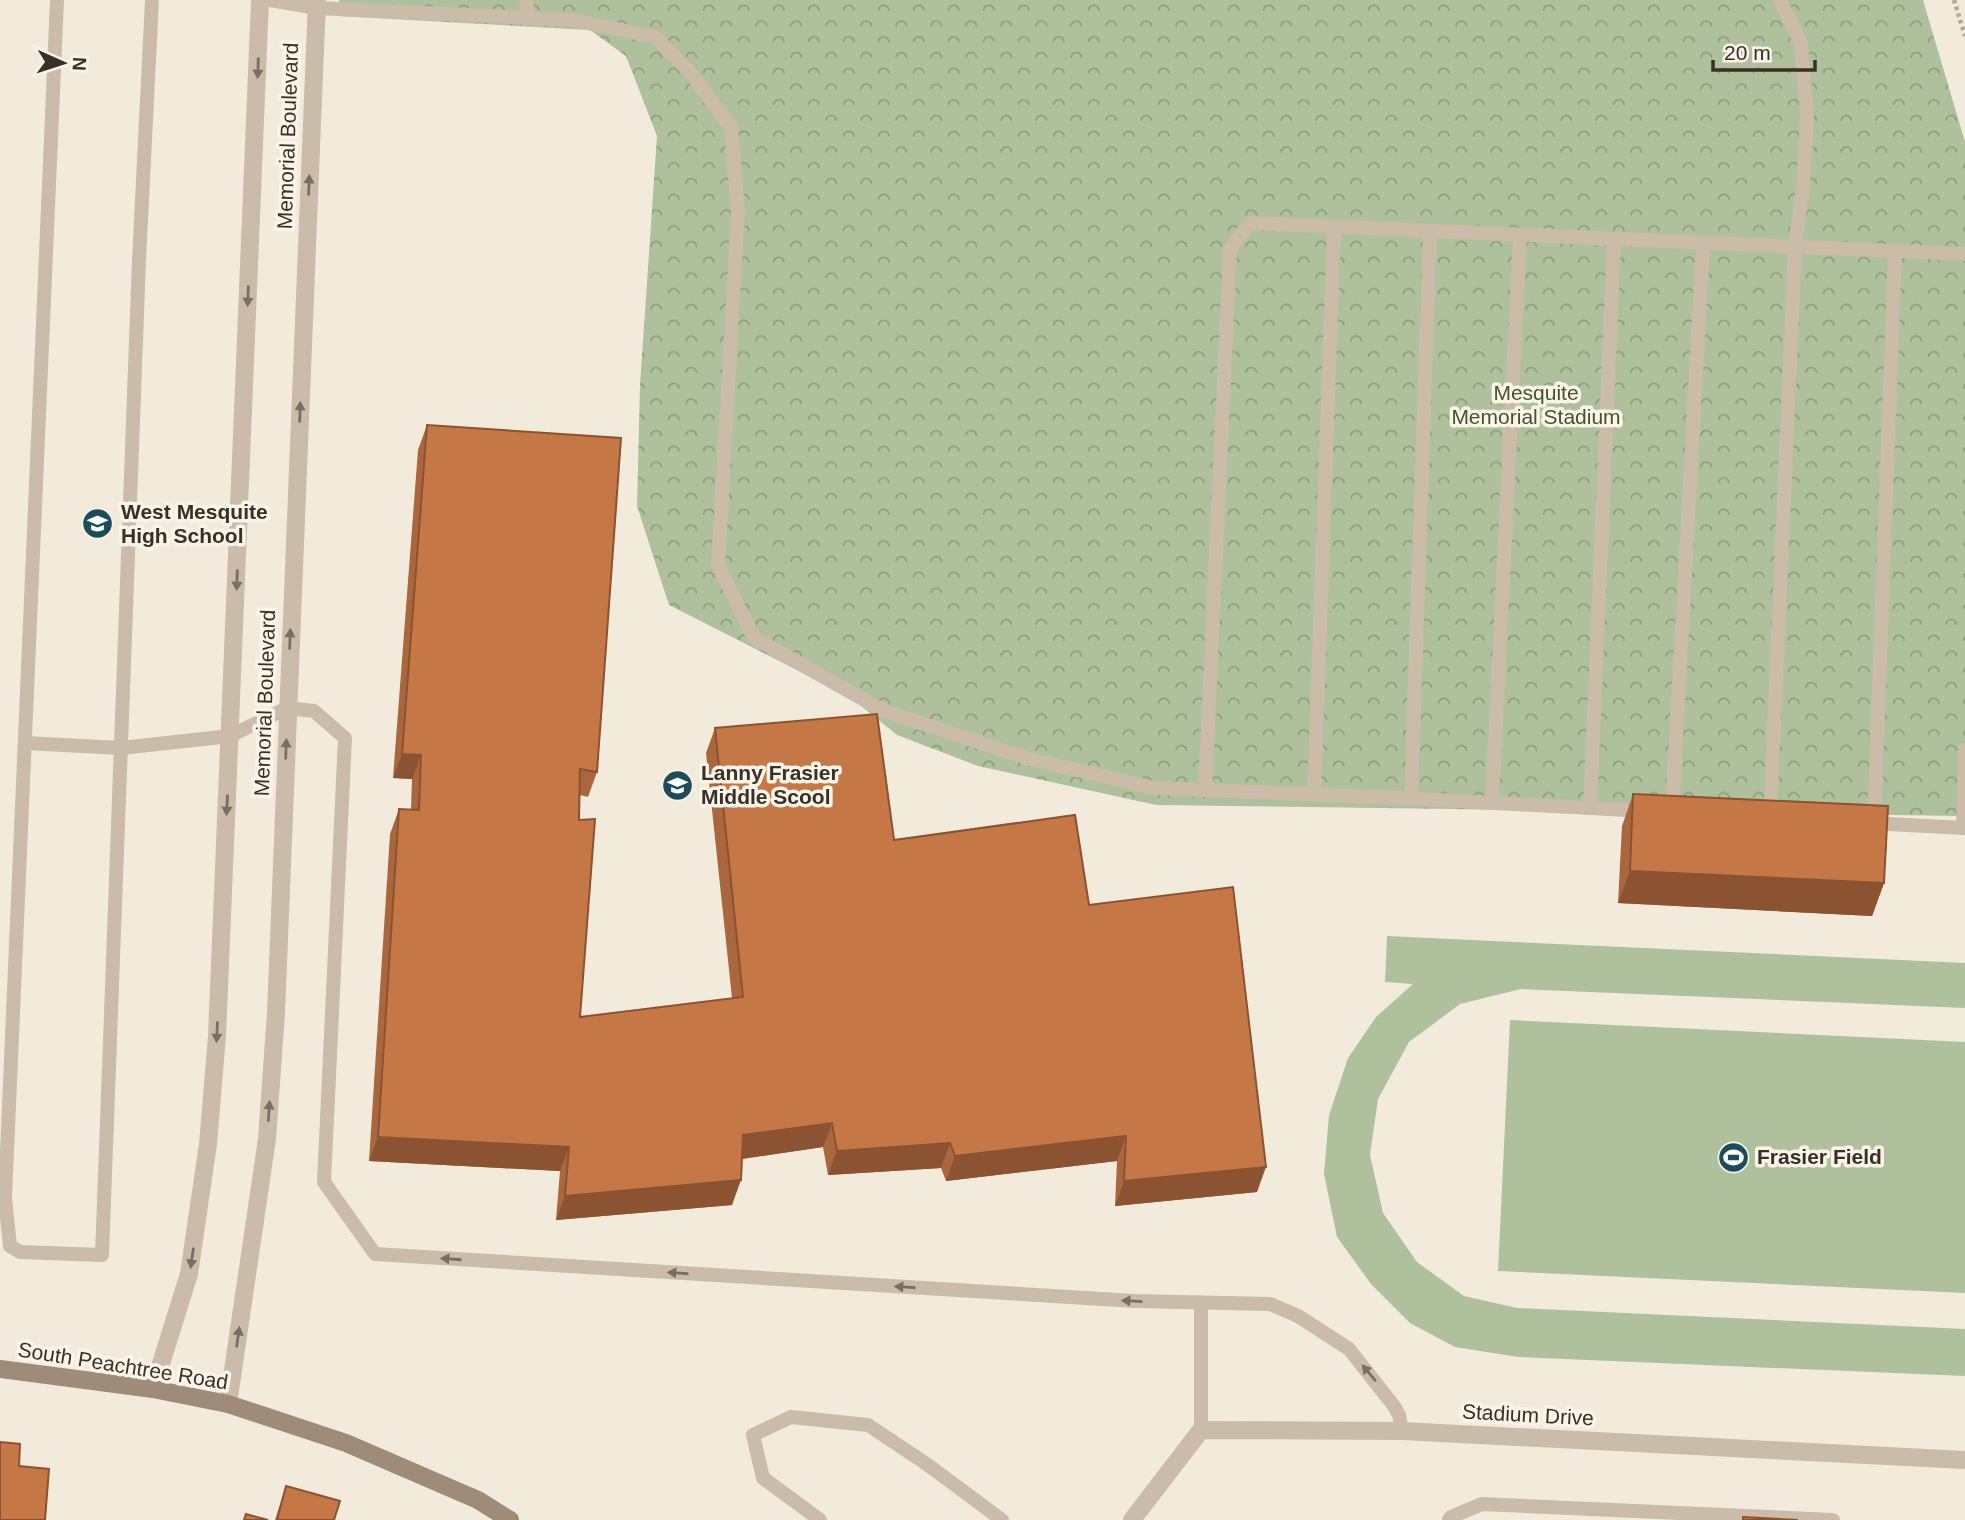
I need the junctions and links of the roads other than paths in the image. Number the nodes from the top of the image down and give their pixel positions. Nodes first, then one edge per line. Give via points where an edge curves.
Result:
1 (57, 0) edge
2 (152, 0) edge
3 (260, 0) edge
4 (270, 0) edge
5 (527, 0) edge
6 (1780, 0) edge
7 (317, 4) edge
8 (425, 6) edge
9 (526, 18) junction
10 (1334, 227) junction
11 (1430, 231) junction
12 (1520, 235) junction
13 (1614, 239) junction
14 (1703, 243) junction
15 (1795, 247) junction
16 (1895, 251) junction
17 (1965, 254) edge
18 (287, 708) junction
19 (230, 736) junction
20 (25, 743) junction
21 (121, 748) junction
22 (1965, 750) edge
23 (1205, 790) junction
24 (1314, 794) junction
25 (1411, 798) junction
26 (1492, 803) junction
27 (1590, 808) junction
28 (1770, 818) edge
29 (1964, 828) edge
30 (1201, 1303) junction
31 (0, 1369) edge
32 (153, 1389) junction
33 (228, 1404) junction
34 (1201, 1430) junction
35 (1402, 1431) junction
36 (1965, 1460) edge
37 (510, 1520) edge
38 (820, 1520) edge
39 (1002, 1520) edge
40 (1132, 1520) edge
41 (1449, 1520) edge
42 (1833, 1520) edge

1 - 20 lane
2 - 21 lane
3 -> 19 street, Memorial Boulevard
4 - 7 lane
5 - 9 lane
6 - 15 lane via 1801,43 1807,117
7 - 8 lane
18 -> 7 street, Memorial Boulevard
8 - 9 lane
9 - 23 lane via 573,20 655,37 690,71 732,127 738,211 718,565 754,638 884,711 1030,759 1153,788
10 - 11 lane
10 - 23 lane via 1250,223 1230,250
10 - 24 lane
11 - 12 lane
11 - 25 lane
12 - 13 lane
12 - 26 lane
13 - 14 lane
13 - 27 lane
14 - 15 lane
14 - 27 lane via 1678,813
15 - 16 lane
15 - 28 lane
16 - 17 lane
16 - 29 lane via 1867,823
18 - 19 lane
30 -> 18 lane via 375,1254 324,1182 345,738 314,711
33 -> 18 street, Memorial Boulevard via 267,1139
19 - 21 lane
19 -> 32 street, Memorial Boulevard via 208,1144 189,1274
20 - 21 lane
20 - 21 lane via 5,1198 10,1246 20,1252 102,1255
22 - 29 lane
23 - 24 lane
24 - 25 lane
25 - 26 lane
26 - 27 lane
30 - 34 lane
35 -> 30 lane via 1394,1406 1349,1349 1298,1316 1270,1304
31 - 32 main road, South Peachtree Road
32 - 33 main road, South Peachtree Road
33 - 37 main road, South Peachtree Road via 346,1443 478,1500
34 - 35 street, Stadium Drive
34 - 40 street
35 - 36 street, Stadium Drive
38 - 39 lane via 763,1478 753,1435 791,1417 868,1425
41 - 42 lane via 1482,1504

